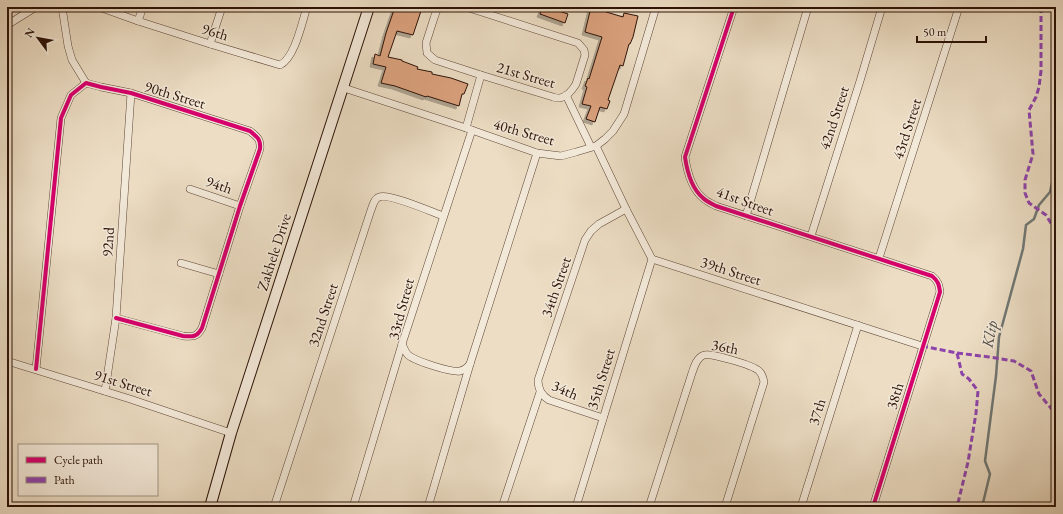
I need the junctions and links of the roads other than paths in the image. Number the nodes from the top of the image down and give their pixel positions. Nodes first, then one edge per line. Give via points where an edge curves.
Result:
1 (36, 7) edge
2 (62, 7) edge
3 (99, 7) edge
4 (143, 7) edge
5 (222, 7) edge
6 (307, 7) edge
7 (369, 7) edge
8 (438, 7) edge
9 (466, 7) edge
10 (656, 7) edge
11 (734, 7) edge
12 (808, 7) edge
13 (882, 7) edge
14 (959, 7) edge
15 (138, 21) junction
16 (7, 25) edge
17 (210, 44) junction
18 (481, 75) junction
19 (86, 83) junction
20 (344, 88) junction
21 (131, 93) junction
22 (566, 95) junction
23 (469, 129) junction
24 (594, 147) junction
25 (537, 153) junction
26 (190, 189) dead end
27 (240, 206) junction
28 (626, 209) junction
29 (443, 216) junction
30 (746, 216) junction
31 (811, 236) junction
32 (879, 258) junction
33 (652, 259) junction
34 (181, 263) dead end
35 (219, 274) junction
36 (940, 292) joint
37 (116, 318) junction
38 (858, 325) junction
39 (402, 344) junction
40 (922, 346) junction
41 (7, 360) edge
42 (470, 364) junction
43 (36, 369) junction
44 (105, 391) junction
45 (540, 392) junction
46 (603, 418) junction
47 (231, 433) junction
48 (210, 507) edge
49 (274, 507) edge
50 (353, 507) edge
51 (428, 507) edge
52 (502, 507) edge
53 (576, 507) edge
54 (649, 507) edge
55 (725, 507) edge
56 (801, 507) edge
57 (873, 507) edge

1 - 16 street
2 - 19 street via 72,60
3 - 15 street, 96th
4 - 15 street
5 - 17 street
6 - 17 street, 96th via 296,42 289,56 280,65
7 - 20 street, Zakhele Drive
8 - 18 street, 21st Street via 426,43 428,53 435,60
9 - 22 street, 21st Street via 582,46 585,54 576,84
10 - 24 street, 40th Street via 624,114 613,131
11 - 30 street, 41st Street via 685,157 695,188 703,198 716,206
12 - 30 street
13 - 31 street, 42nd Street
14 - 32 street, 43rd Street
15 - 17 street, 96th
18 - 22 street, 21st Street via 553,98
18 - 23 street, 33rd Street
19 - 21 street, 90th Street
19 - 43 street via 71,95 61,118
20 - 23 street, 40th Street
20 - 47 street, Zakhele Drive
21 - 27 street, 90th Street via 250,131 258,139 260,149
21 - 37 street, 92nd
22 - 24 street
23 - 25 street, 40th Street
23 - 29 street, 33rd Street
24 - 25 street, 40th Street via 561,156
24 - 28 street
25 - 42 street
26 - 27 street, 94th
27 - 35 street, 90th Street
28 - 33 street
28 - 45 street, 34th Street via 599,224 586,240 538,380
29 - 39 street, 33rd Street
29 - 49 street, 32nd Street via 384,196 374,202
30 - 31 street, 41st Street
31 - 32 street, 41st Street
32 - 36 street, 41st Street via 932,276 937,280
33 - 38 street, 39th Street
33 - 46 street, 35th Street
34 - 35 street
35 - 37 street, 90th Street via 202,328 196,336 183,336
36 - 40 street, 38th
37 - 44 street, 92nd
38 - 40 street, 39th Street
38 - 56 street, 37th
39 - 42 street, 33rd Street via 405,352 414,359 452,371 465,370
39 - 50 street
40 - 57 street, 38th
41 - 43 street, 91st Street
42 - 51 street
43 - 44 street, 91st Street
44 - 47 street, 91st Street
45 - 46 street, 34th via 549,400
45 - 52 street, 34th Street
46 - 53 street, 35th Street
47 - 48 street, Zakhele Drive
54 - 55 street, 36th via 695,364 706,354 754,368 763,375 764,382

